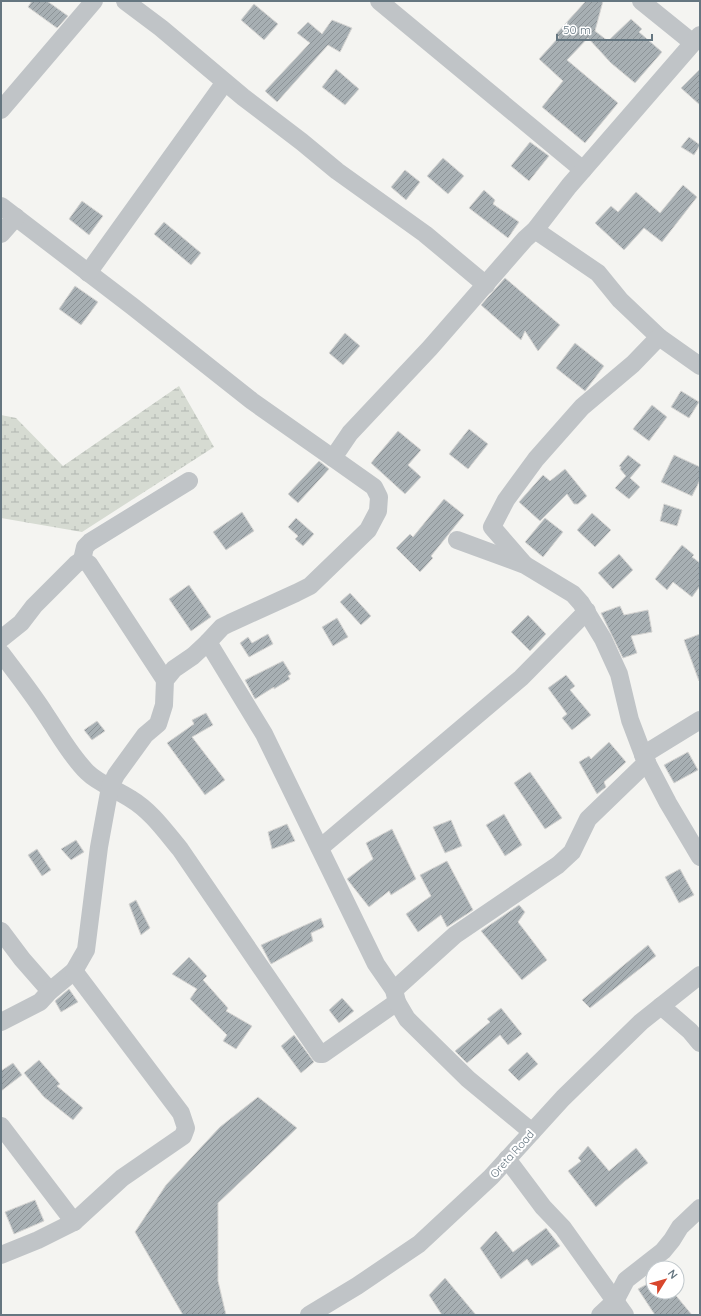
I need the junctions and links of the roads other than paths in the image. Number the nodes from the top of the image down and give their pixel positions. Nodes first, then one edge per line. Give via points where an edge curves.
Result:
1 (94, 1) edge
2 (379, 1) edge
3 (641, 1) edge
4 (136, 4) edge
5 (697, 39) edge
6 (225, 82) junction
7 (1, 110) edge
8 (583, 170) junction
9 (1, 206) edge
10 (16, 217) junction
11 (534, 230) junction
12 (1, 234) edge
13 (88, 273) junction
14 (486, 285) junction
15 (659, 338) junction
16 (700, 366) edge
17 (332, 458) junction
18 (189, 481) dead end
19 (457, 540) dead end
20 (82, 560) junction
21 (525, 565) junction
22 (587, 611) junction
23 (1, 639) edge
24 (208, 642) junction
25 (1, 653) edge
26 (165, 680) junction
27 (700, 720) edge
28 (645, 758) junction
29 (110, 787) junction
30 (320, 848) junction
31 (700, 857) edge
32 (1, 931) edge
33 (74, 971) junction
34 (700, 976) edge
35 (50, 991) junction
36 (395, 996) junction
37 (661, 1006) junction
38 (1, 1022) edge
39 (700, 1043) edge
40 (1, 1126) edge
41 (532, 1132) junction
42 (507, 1159) junction
43 (700, 1208) edge
44 (74, 1222) junction
45 (1, 1255) edge
46 (593, 1270) junction
47 (626, 1280) junction
48 (620, 1308) edge
49 (320, 1312) edge
50 (600, 1315) edge

1 - 7 street
2 - 8 street
3 - 5 street
4 - 6 street
5 - 8 street
6 - 13 street
6 - 14 street via 337,171 425,234
8 - 11 street
9 - 10 street
10 - 12 street
10 - 13 street
11 - 14 street
11 - 15 street via 598,273 626,306
13 - 17 street via 252,401
14 - 17 street via 350,433
15 - 16 street
15 - 21 street via 633,364 582,407 536,459 506,500 492,528
17 - 24 street via 374,487 379,497 378,511 368,530 310,586 222,627
18 - 20 street via 90,542 85,547
19 - 21 street
20 - 23 street via 41,598 21,623
20 - 26 street via 89,564
21 - 22 street via 573,594
22 - 28 street via 619,674 630,720
22 - 30 street via 521,678
24 - 26 street
24 - 30 street via 264,734
25 - 29 street via 45,712 74,758 95,780
26 - 29 street via 164,705 158,724 145,735
27 - 28 street
28 - 31 street
28 - 36 street via 588,819 572,852 558,865 455,935
29 - 33 street via 99,847 86,950
29 - 36 street via 147,811 180,849 320,1054
30 - 36 street via 376,964
32 - 35 street
33 - 35 street
33 - 44 street via 181,1113 186,1128 184,1136 122,1178
34 - 37 street, Oreta Road
35 - 38 street via 40,1002
36 - 41 street via 407,1019 468,1078
37 - 39 street
37 - 41 street, Oreta Road via 640,1022 568,1092
40 - 44 street
41 - 42 street, Oreta Road
42 - 46 street via 543,1207 563,1228
42 - 49 street, Oreta Road via 419,1244
43 - 47 street via 680,1227 663,1251
44 - 45 street
46 - 47 street
46 - 48 street
47 - 48 street
48 - 50 street

